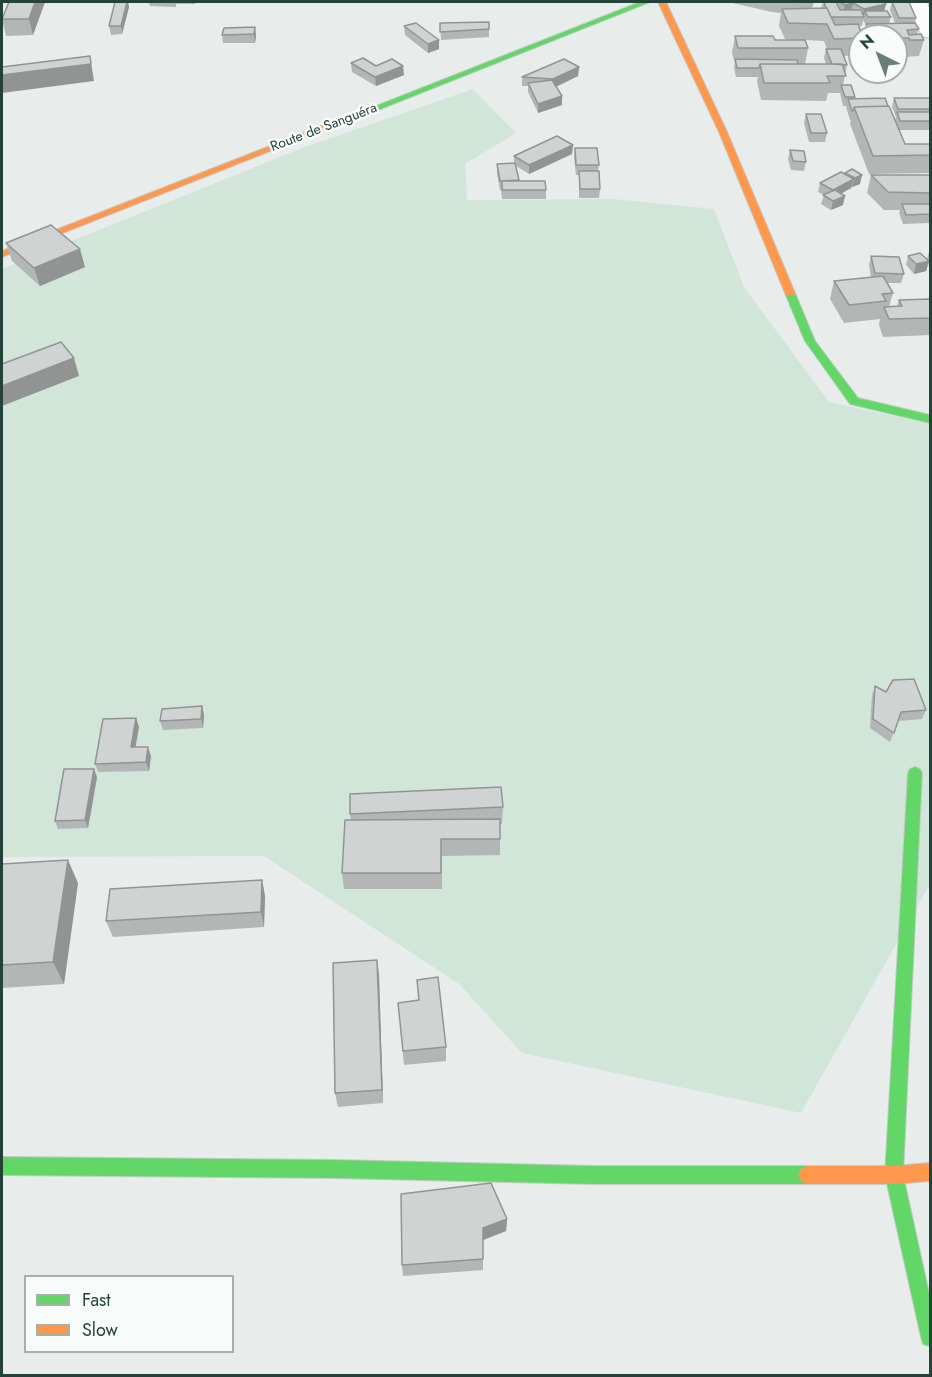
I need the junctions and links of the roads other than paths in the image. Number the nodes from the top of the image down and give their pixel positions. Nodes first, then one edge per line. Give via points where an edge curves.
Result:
1 (646, 2) edge
2 (662, 2) edge
3 (917, 2) edge
4 (930, 32) edge
5 (2, 254) edge
6 (930, 419) edge
7 (915, 774) dead end
8 (2, 1166) edge
9 (930, 1172) edge
10 (894, 1175) junction
11 (930, 1336) edge

1 - 5 street, Route de Sanguéra
2 - 6 street via 723,132 810,341 854,400
3 - 4 street
7 - 10 street
8 - 10 street via 593,1175
9 - 10 street
10 - 11 street

